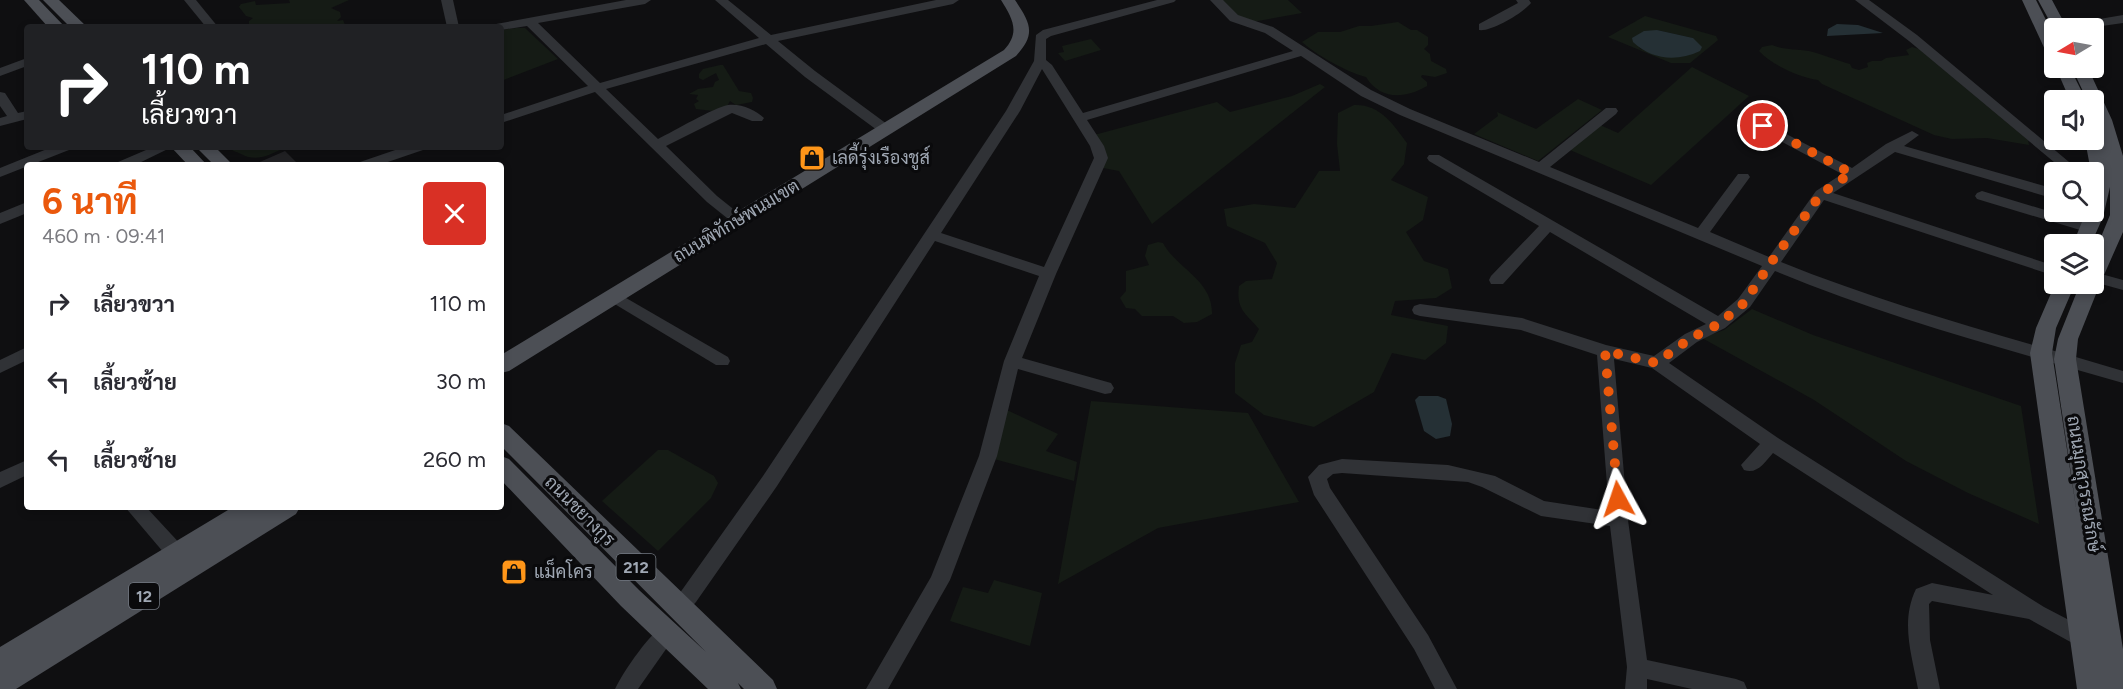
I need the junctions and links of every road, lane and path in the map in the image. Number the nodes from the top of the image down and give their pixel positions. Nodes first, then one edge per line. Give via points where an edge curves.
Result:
1 (31, 0) edge
2 (51, 0) edge
3 (190, 0) edge
4 (447, 0) edge
5 (645, 0) edge
6 (721, 0) edge
7 (953, 0) edge
8 (1008, 0) edge
9 (1170, 0) edge
10 (1216, 0) edge
11 (1522, 0) edge
12 (1861, 0) edge
13 (2029, 0) edge
14 (2045, 0) edge
15 (2055, 18) edge
16 (2123, 19) edge
17 (530, 22) junction
18 (2104, 22) edge
19 (54, 24) edge
20 (76, 24) edge
21 (210, 24) edge
22 (452, 24) edge
23 (504, 26) edge
24 (1483, 27) dead end
25 (2044, 29) edge
26 (769, 39) junction
27 (1303, 52) junction
28 (1040, 61) junction
29 (24, 63) edge
30 (24, 69) edge
31 (0, 74) edge
32 (2085, 78) edge
33 (598, 87) junction
34 (0, 96) edge
35 (1611, 111) dead end
36 (21, 116) edge
37 (504, 118) edge
38 (757, 118) dead end
39 (1080, 118) junction
40 (0, 122) edge
41 (1763, 126) dead end
42 (886, 130) junction
43 (1912, 135) dead end
44 (657, 145) junction
45 (1891, 147) junction
46 (57, 150) edge
47 (158, 150) edge
48 (183, 150) edge
49 (208, 150) edge
50 (409, 150) edge
51 (1434, 158) dead end
52 (27, 162) edge
53 (130, 162) edge
54 (195, 162) edge
55 (221, 162) edge
56 (373, 162) edge
57 (2062, 162) edge
58 (24, 163) edge
59 (1540, 168) junction
60 (0, 173) edge
61 (1851, 173) junction
62 (1743, 177) dead end
63 (2044, 191) edge
64 (1821, 194) junction
65 (1982, 196) dead end
66 (24, 208) edge
67 (0, 219) edge
68 (737, 219) junction
69 (1548, 225) junction
70 (2081, 234) edge
71 (931, 235) junction
72 (1700, 235) junction
73 (2104, 252) edge
74 (1770, 264) junction
75 (2044, 267) edge
76 (1048, 274) junction
77 (2104, 279) edge
78 (1497, 280) dead end
79 (2123, 285) edge
80 (2061, 294) edge
81 (2086, 294) edge
82 (614, 296) junction
83 (1420, 310) dead end
84 (1719, 324) junction
85 (1605, 351) junction
86 (2041, 353) junction
87 (24, 357) edge
88 (2065, 359) junction
89 (722, 361) dead end
90 (1012, 361) junction
91 (504, 363) edge
92 (1656, 363) junction
93 (0, 367) edge
94 (2123, 377) edge
95 (1105, 388) dead end
96 (504, 435) edge
97 (1772, 443) junction
98 (1749, 465) dead end
99 (504, 468) edge
100 (24, 469) edge
101 (0, 481) edge
102 (137, 510) edge
103 (248, 510) edge
104 (283, 510) edge
105 (1619, 520) junction
106 (177, 554) junction
107 (2091, 604) junction
108 (678, 608) junction
109 (2037, 613) junction
110 (668, 632) junction
111 (2084, 638) junction
112 (2117, 658) edge
113 (0, 661) edge
114 (1637, 666) junction
115 (0, 684) edge
116 (626, 689) edge
117 (727, 689) edge
118 (763, 689) edge
119 (877, 689) edge
120 (1446, 689) edge
121 (1636, 689) edge
122 (1736, 689) edge
123 (1929, 689) edge
124 (2091, 689) edge
125 (2116, 689) edge

1 - 19 main road
2 - 20 main road
3 - 21 street
4 - 22 street
5 - 17 street
6 - 26 street
7 - 26 street
8 - 42 main road, ถนนพิทักษ์พนมเขต via 1022,25 1017,47
9 - 28 street via 1044,34 1040,40
10 - 27 street via 1234,18 1269,30
11 - 24 street via 1525,3 1517,10
12 - 57 street via 1913,38
13 - 25 main road
14 - 15 main road
16 - 18 street
17 - 23 street
17 - 33 street
26 - 33 street
26 - 42 street
27 - 39 street
27 - 59 street via 1391,106
28 - 39 street
28 - 71 street via 1013,111
29 - 31 street
30 - 31 street
32 - 73 main road via 2114,140 2123,184 2119,215
33 - 37 street
33 - 44 street
34 - 36 street
35 - 59 street
36 - 40 street
38 - 44 street via 730,109
39 - 76 street via 1097,146 1100,165
41 - 61 street
42 - 68 main road, ถนนพิทักษ์พนมเขต
43 - 45 street
44 - 68 street
45 - 61 street
45 - 63 street
46 - 52 street
47 - 53 street
48 - 54 main road
49 - 55 main road
50 - 56 street
51 - 69 street
58 - 60 street
59 - 72 street
61 - 64 street
62 - 72 street
64 - 74 street
64 - 75 street
65 - 70 street
66 - 67 street
68 - 82 main road, ถนนพิทักษ์พนมเขต
69 - 78 street
69 - 84 street
71 - 76 street
71 - 108 street via 770,481
72 - 74 street
74 - 84 street via 1744,303
74 - 86 street via 1885,307
76 - 90 street
77 - 79 street
80 - 86 main road, ถนนมุกสุวรรณรักษ์ via 2046,328
81 - 88 main road, ถนนมุกสุวรรณรักษ์ via 2068,339
82 - 89 street
82 - 91 main road, ถนนพิทักษ์พนมเขต
83 - 85 street via 1522,324
84 - 92 street
85 - 92 street
85 - 105 street
86 - 88 street
86 - 107 main road, ถนนมุกสุวรรณรักษ์
87 - 93 street
88 - 94 street
88 - 107 main road, ถนนมุกสุวรรณรักษ์
90 - 95 street
90 - 119 street via 988,456 940,580
92 - 97 street
96 - 108 main road, ถนนชยางกูร / 212
97 - 98 street
97 - 109 street
99 - 110 main road, ถนนชยางกูร / 212
100 - 101 street
102 - 106 street
103 - 106 main road, 12
104 - 115 main road, 12
105 - 114 street
105 - 120 street via 1541,508 1468,475 1342,466 1322,471 1317,477 1321,490 1421,642
106 - 113 main road, 12
107 - 111 main road, ถนนมุกสุวรรณรักษ์
107 - 112 main road, ถนนมุกสุวรรณรักษ์
108 - 118 main road, ถนนชยางกูร / 212
109 - 111 street
109 - 123 street via 1932,592 1923,595 1917,608 1918,624
110 - 116 street
110 - 117 main road, ถนนชยางกูร / 212
111 - 124 main road, ถนนมุกสุวรรณรักษ์
112 - 125 main road, ถนนมุกสุวรรณรักษ์
114 - 121 street
114 - 122 street

